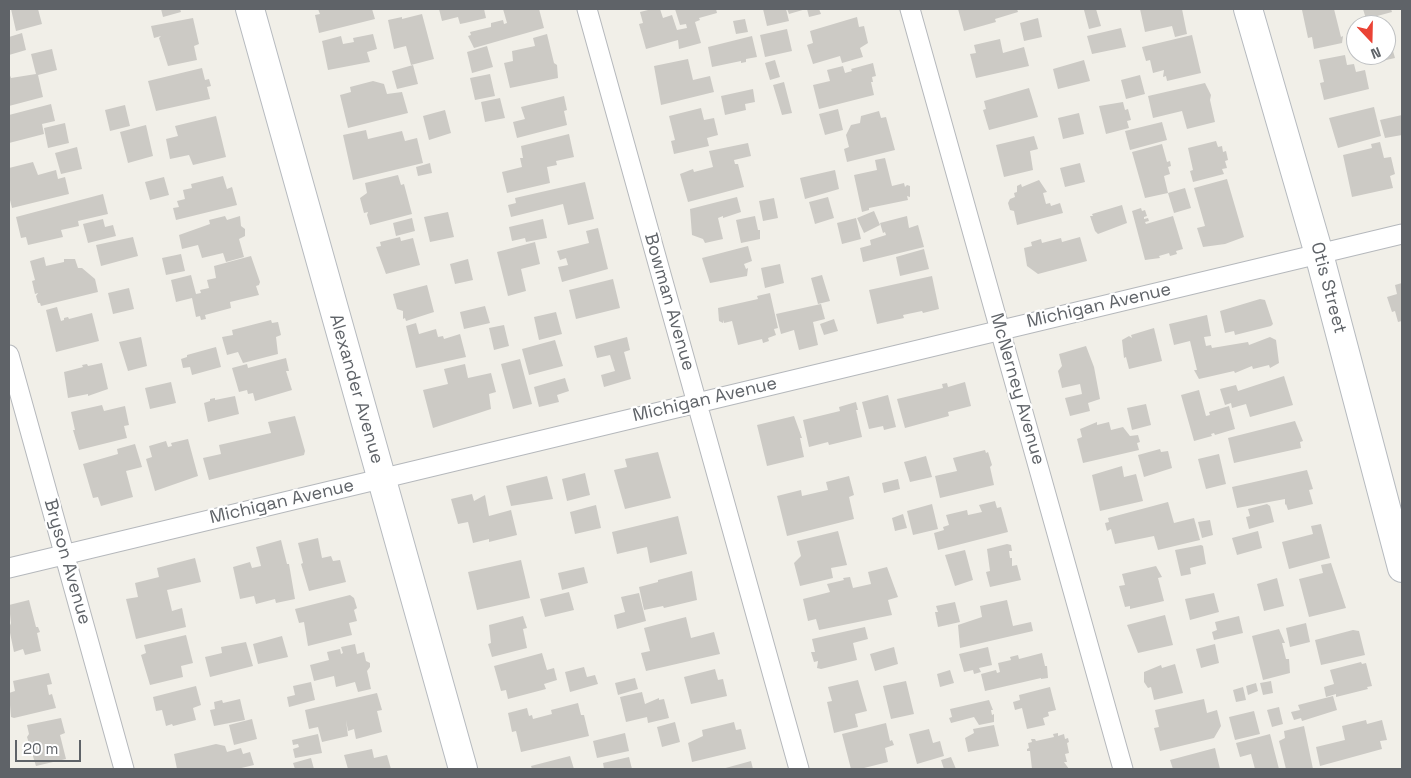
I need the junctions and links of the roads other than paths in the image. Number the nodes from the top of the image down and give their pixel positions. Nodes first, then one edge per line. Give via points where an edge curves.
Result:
1 (250, 9) edge
2 (587, 9) edge
3 (910, 9) edge
4 (1248, 9) edge
5 (1402, 234) edge
6 (1319, 254) junction
7 (1000, 330) junction
8 (9, 356) edge
9 (697, 402) junction
10 (381, 478) junction
11 (64, 554) junction
12 (9, 568) edge
13 (1402, 568) edge
14 (124, 769) edge
15 (463, 769) edge
16 (799, 769) edge
17 (1123, 769) edge

1 - 10 street, Alexander Avenue
2 - 9 street, Bowman Avenue
3 - 7 street, McNerney Avenue
4 - 6 street, Otis Street
5 - 6 street, Michigan Avenue
6 - 7 street, Michigan Avenue
6 - 13 street, Otis Street
7 - 9 street, Michigan Avenue
7 - 17 street, McNerney Avenue
8 - 11 street, Bryson Avenue
9 - 10 street, Michigan Avenue
9 - 16 street, Bowman Avenue
10 - 11 street, Michigan Avenue
10 - 15 street, Alexander Avenue
11 - 12 street, Michigan Avenue
11 - 14 street, Bryson Avenue

